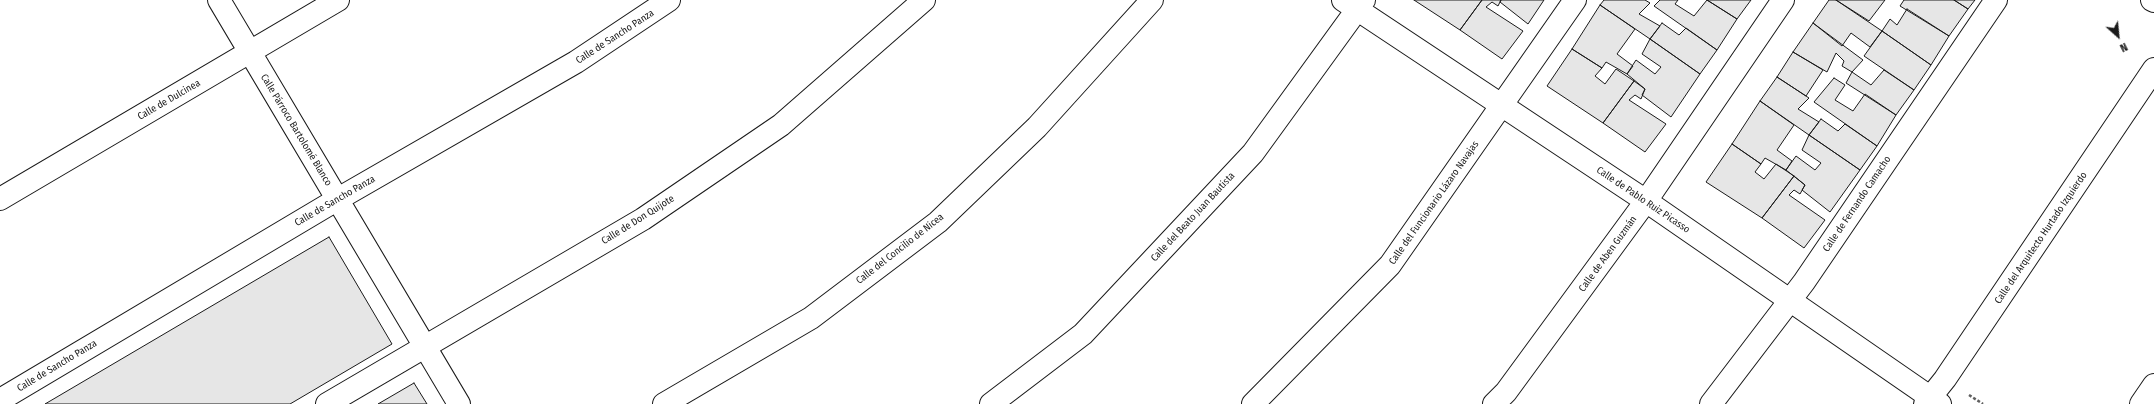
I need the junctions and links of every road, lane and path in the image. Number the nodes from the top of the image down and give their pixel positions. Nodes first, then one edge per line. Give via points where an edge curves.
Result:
1 (219, 0) edge
2 (338, 0) edge
3 (670, 0) edge
4 (924, 0) edge
5 (1152, 0) edge
6 (1575, 0) edge
7 (1783, 0) edge
8 (1996, 0) edge
9 (1355, 3) edge
10 (250, 52) junction
11 (2154, 69) edge
12 (1503, 106) junction
13 (0, 199) edge
14 (338, 199) junction
15 (1646, 201) junction
16 (1790, 301) junction
17 (424, 346) junction
18 (2154, 385) edge
19 (0, 400) edge
20 (1932, 402) edge
21 (327, 404) edge
22 (459, 404) edge
23 (664, 404) edge
24 (991, 404) edge
25 (1253, 404) edge
26 (1494, 404) edge
27 (1711, 404) edge
28 (2141, 404) edge

1 - 10 street, Calle Párroco Bartolomé Blanco
2 - 10 street, Calle de Dulcinea
3 - 14 street, Calle de Sancho Panza via 576,62
4 - 17 street, Calle de Don Quijote via 782,125 643,219
5 - 23 street, Calle del Concilio de Nicea via 1037,127 938,222 811,318
6 - 12 street, Calle del Funcionario Lázaro Navajas
7 - 15 street, Calle de Aben Guzmán
8 - 16 street, Calle de Fernando Camacho
9 - 12 street, Calle de Pablo Ruiz Picasso
9 - 24 street, Calle del Beato Juan Bautista via 1253,153 1083,334
10 - 13 street, Calle de Dulcinea
10 - 14 street, Calle Párroco Bartolomé Blanco
11 - 20 street, Calle del Arquitecto Hurtado Izquierdo
12 - 15 street, Calle de Pablo Ruiz Picasso
12 - 25 street, Calle del Funcionario Lázaro Navajas via 1390,265
14 - 17 street, Calle Párroco Bartolomé Blanco
14 - 19 street, Calle de Sancho Panza
15 - 16 street, Calle de Pablo Ruiz Picasso
15 - 26 street, Calle de Aben Guzmán via 1506,392
16 - 20 street, Calle de Pablo Ruiz Picasso
16 - 27 street, Calle de Fernando Camacho
17 - 21 street, Calle de Don Quijote
17 - 22 street, Calle Párroco Bartolomé Blanco
18 - 28 street

